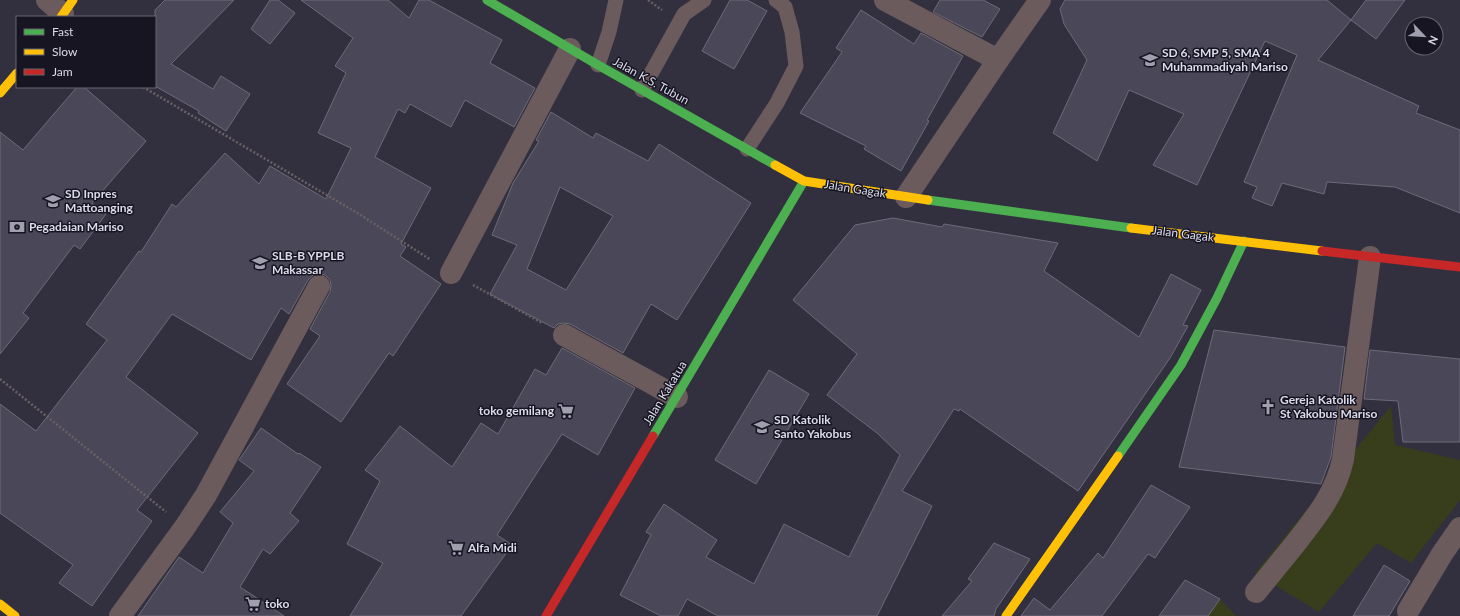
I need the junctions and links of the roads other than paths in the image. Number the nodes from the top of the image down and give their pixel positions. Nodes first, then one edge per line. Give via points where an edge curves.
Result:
1 (47, 0) edge
2 (487, 0) edge
3 (616, 0) edge
4 (704, 0) edge
5 (776, 0) edge
6 (885, 0) edge
7 (1040, 0) edge
8 (66, 10) edge
9 (570, 49) junction
10 (998, 60) junction
11 (598, 66) junction
12 (16, 74) edge
13 (642, 90) junction
14 (0, 93) edge
15 (747, 149) junction
16 (804, 181) junction
17 (906, 197) junction
18 (1244, 241) junction
19 (1370, 258) junction
20 (1460, 267) edge
21 (451, 273) road end
22 (319, 286) dead end
23 (564, 335) road end
24 (677, 397) junction
25 (1460, 528) edge
26 (1256, 592) dead end
27 (0, 604) edge
28 (1408, 611) dead end
29 (15, 616) edge
30 (120, 616) edge
31 (546, 616) edge
32 (1006, 616) edge

1 - 8 street
2 - 9 main road, Jalan K.S. Tubun
3 - 11 lane
4 - 13 lane via 684,14
5 - 15 lane via 785,7 792,32 796,66 777,103
6 - 10 street
7 - 10 street
9 - 11 main road, Jalan K.S. Tubun
9 - 21 street
10 - 17 street
11 - 13 main road, Jalan K.S. Tubun
12 - 14 main road
13 - 15 main road, Jalan K.S. Tubun
15 - 16 main road, Jalan K.S. Tubun
16 - 17 main road, Jalan Gagak
16 - 24 main road, Jalan Kakatua
17 - 18 main road, Jalan Gagak
18 - 19 main road, Jalan Gagak
18 - 32 main road via 1217,298 1180,365
19 - 20 main road, Jalan Gagak
19 - 26 street via 1340,475 1318,515
22 - 30 street via 213,481 185,527
23 - 24 street
24 - 31 main road, Jalan Kakatua
25 - 28 street
27 - 29 main road

